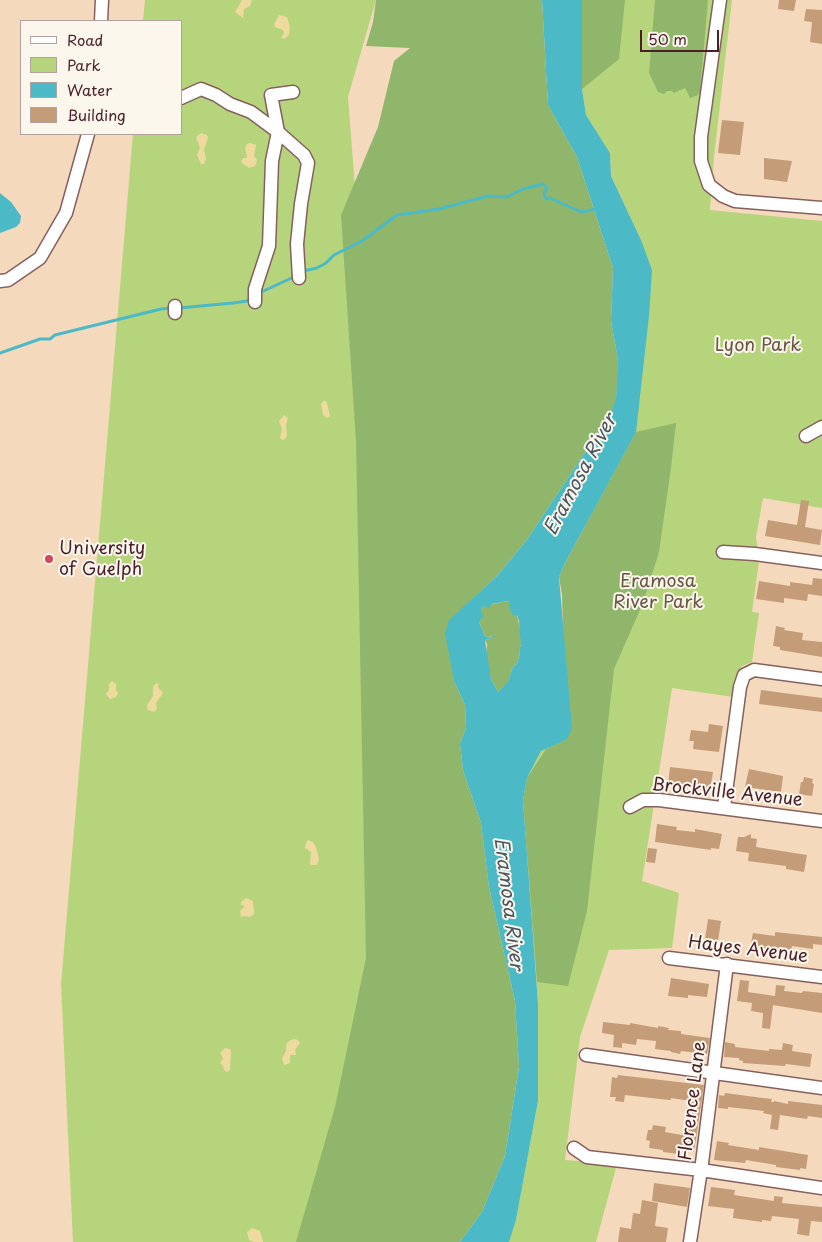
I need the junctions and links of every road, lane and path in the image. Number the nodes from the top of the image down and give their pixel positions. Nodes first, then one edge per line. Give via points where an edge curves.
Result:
1 (102, 0) edge
2 (720, 0) edge
3 (101, 20) edge
4 (293, 92) dead end
5 (182, 98) edge
6 (278, 132) junction
7 (88, 135) edge
8 (822, 208) edge
9 (299, 274) dead end
10 (0, 281) edge
11 (255, 298) dead end
12 (822, 427) edge
13 (806, 436) dead end
14 (723, 552) dead end
15 (822, 563) edge
16 (822, 678) edge
17 (630, 806) dead end
18 (724, 807) junction
19 (822, 821) edge
20 (669, 958) dead end
21 (727, 964) junction
22 (822, 977) edge
23 (586, 1055) dead end
24 (714, 1074) junction
25 (822, 1088) edge
26 (574, 1148) dead end
27 (701, 1170) junction
28 (822, 1188) edge
29 (690, 1242) edge

1 - 3 street
2 - 8 street via 701,137 701,161 709,185 723,196 735,200
4 - 6 street via 271,95
5 - 6 street via 202,89 251,112
6 - 9 street via 304,155 308,164 297,244
6 - 11 street via 272,162 269,246 256,283
7 - 10 street via 66,213 40,258 8,280
12 - 13 street
14 - 15 street
16 - 18 street via 754,670 744,674
17 - 18 street, Brockville Avenue via 643,800 659,800
18 - 19 street, Brockville Avenue
20 - 21 street, Hayes Avenue
21 - 22 street, Hayes Avenue
21 - 24 street, Florence Lane
23 - 24 street
24 - 25 street
24 - 27 street, Florence Lane
26 - 27 street via 586,1157
27 - 28 street
27 - 29 street, Florence Lane

